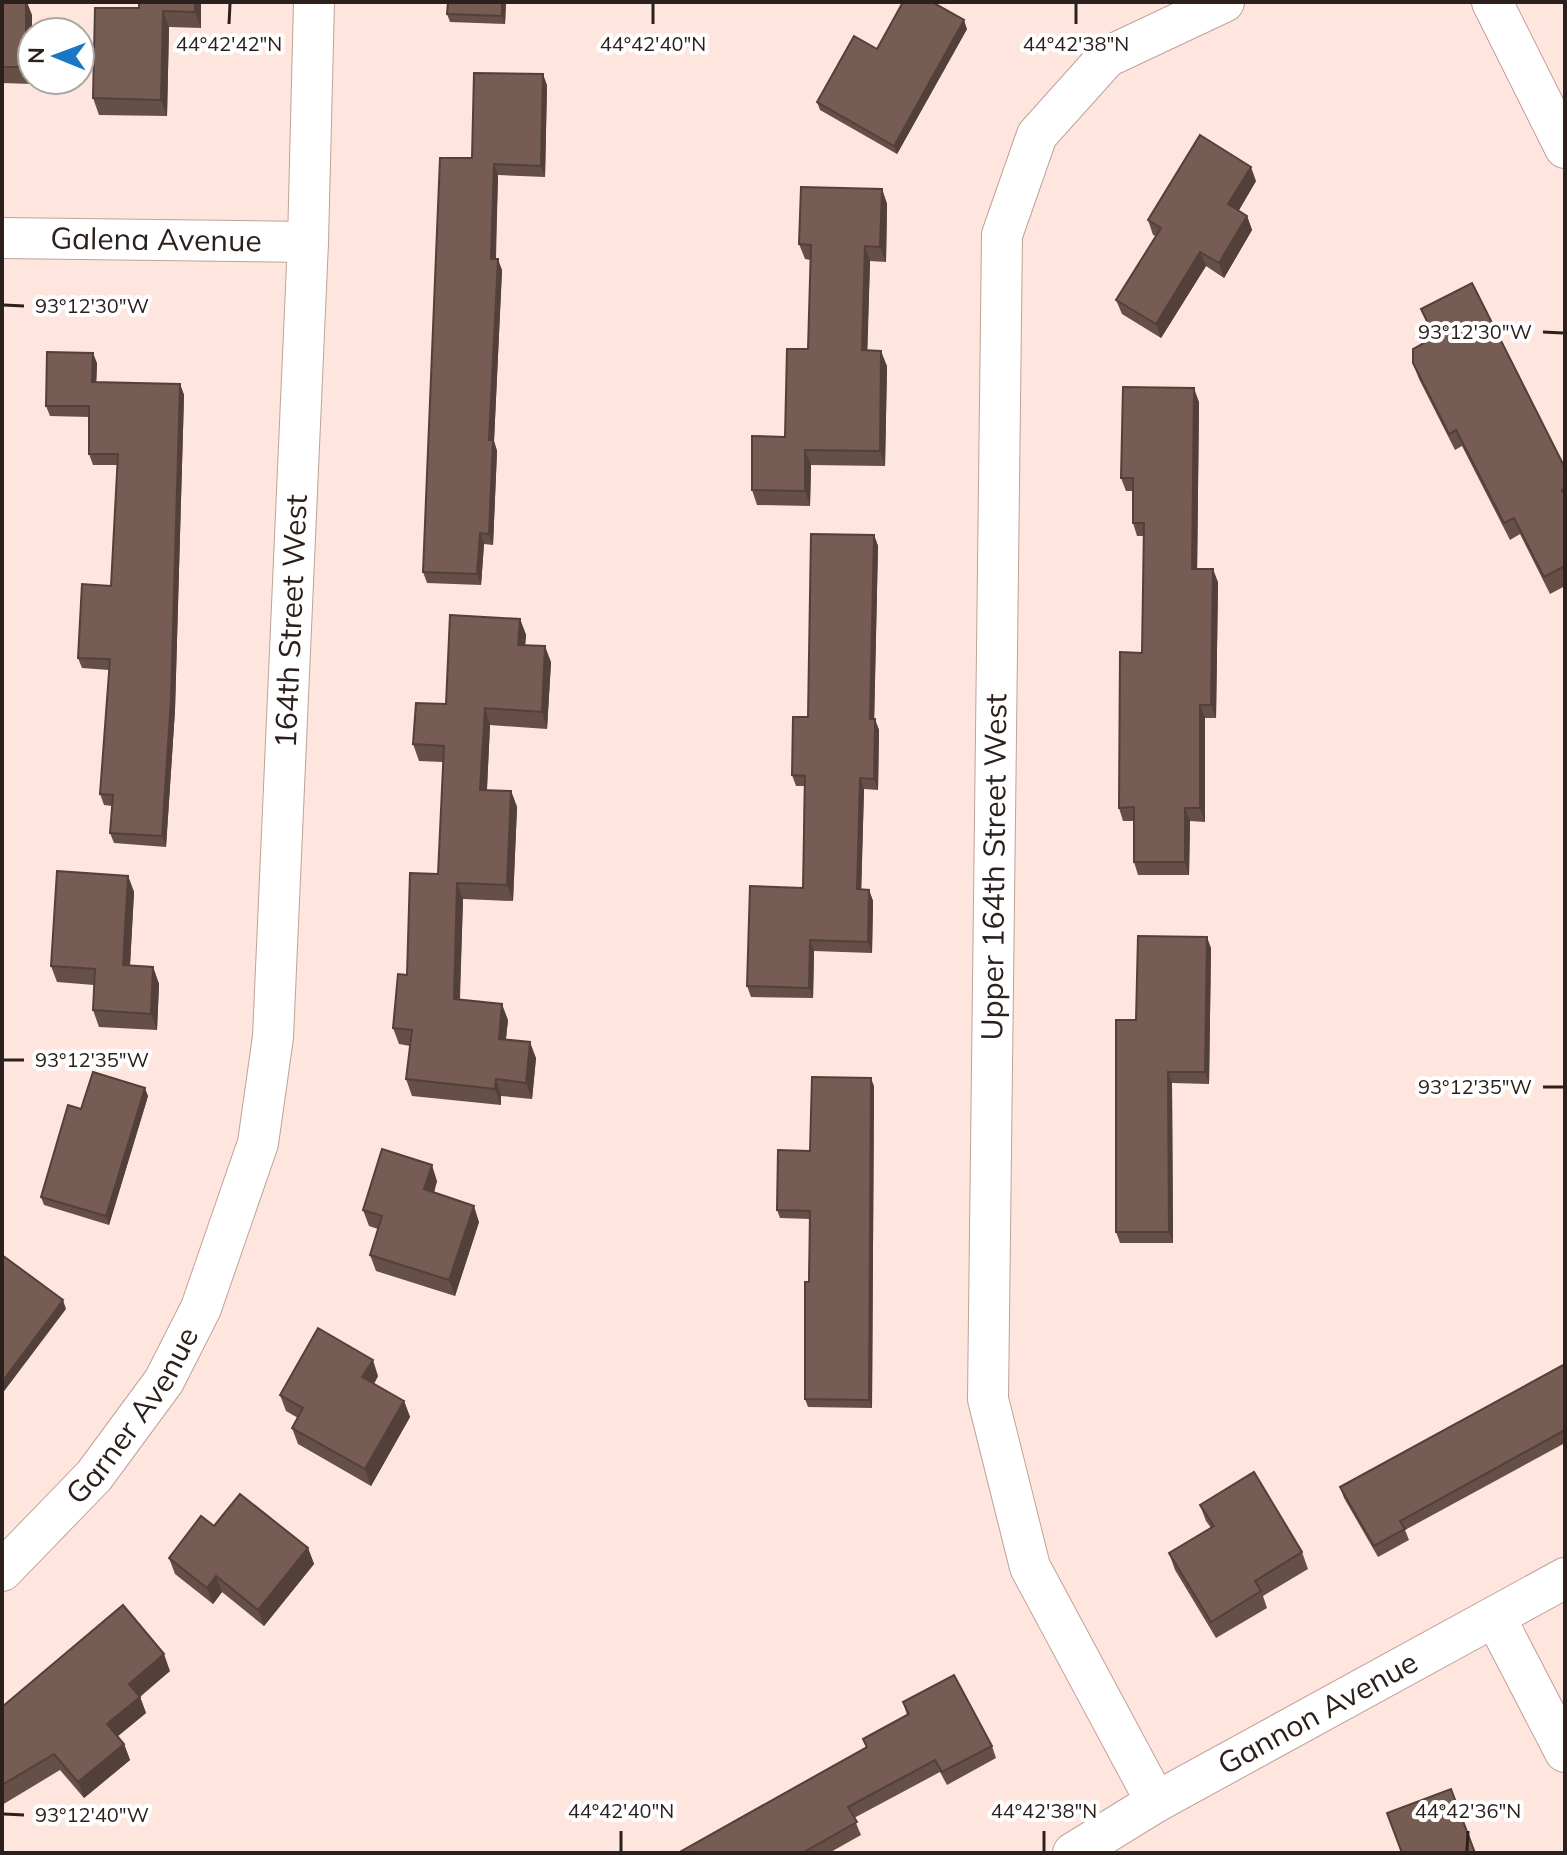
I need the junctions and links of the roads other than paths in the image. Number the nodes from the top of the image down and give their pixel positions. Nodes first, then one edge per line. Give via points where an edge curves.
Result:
1 (314, 2) edge
2 (1224, 2) edge
3 (1492, 2) edge
4 (1565, 148) edge
5 (2, 238) edge
6 (308, 242) junction
7 (229, 1236) joint
8 (2, 1571) edge
9 (1565, 1578) edge
10 (1495, 1617) junction
11 (1565, 1752) edge
12 (1156, 1802) junction
13 (1073, 1853) edge

1 - 6 street, 164th Street West
2 - 12 street, Upper 164th Street West via 1107,57 1037,135 1002,235 988,1399 1030,1567
3 - 4 street
5 - 6 street, Galena Avenue
6 - 7 street, 164th Street West via 273,1037 258,1143
7 - 8 street, Garner Avenue via 164,1381 94,1476
9 - 10 street, Gannon Avenue
10 - 11 street
10 - 12 street, Gannon Avenue
12 - 13 street, Gannon Avenue

